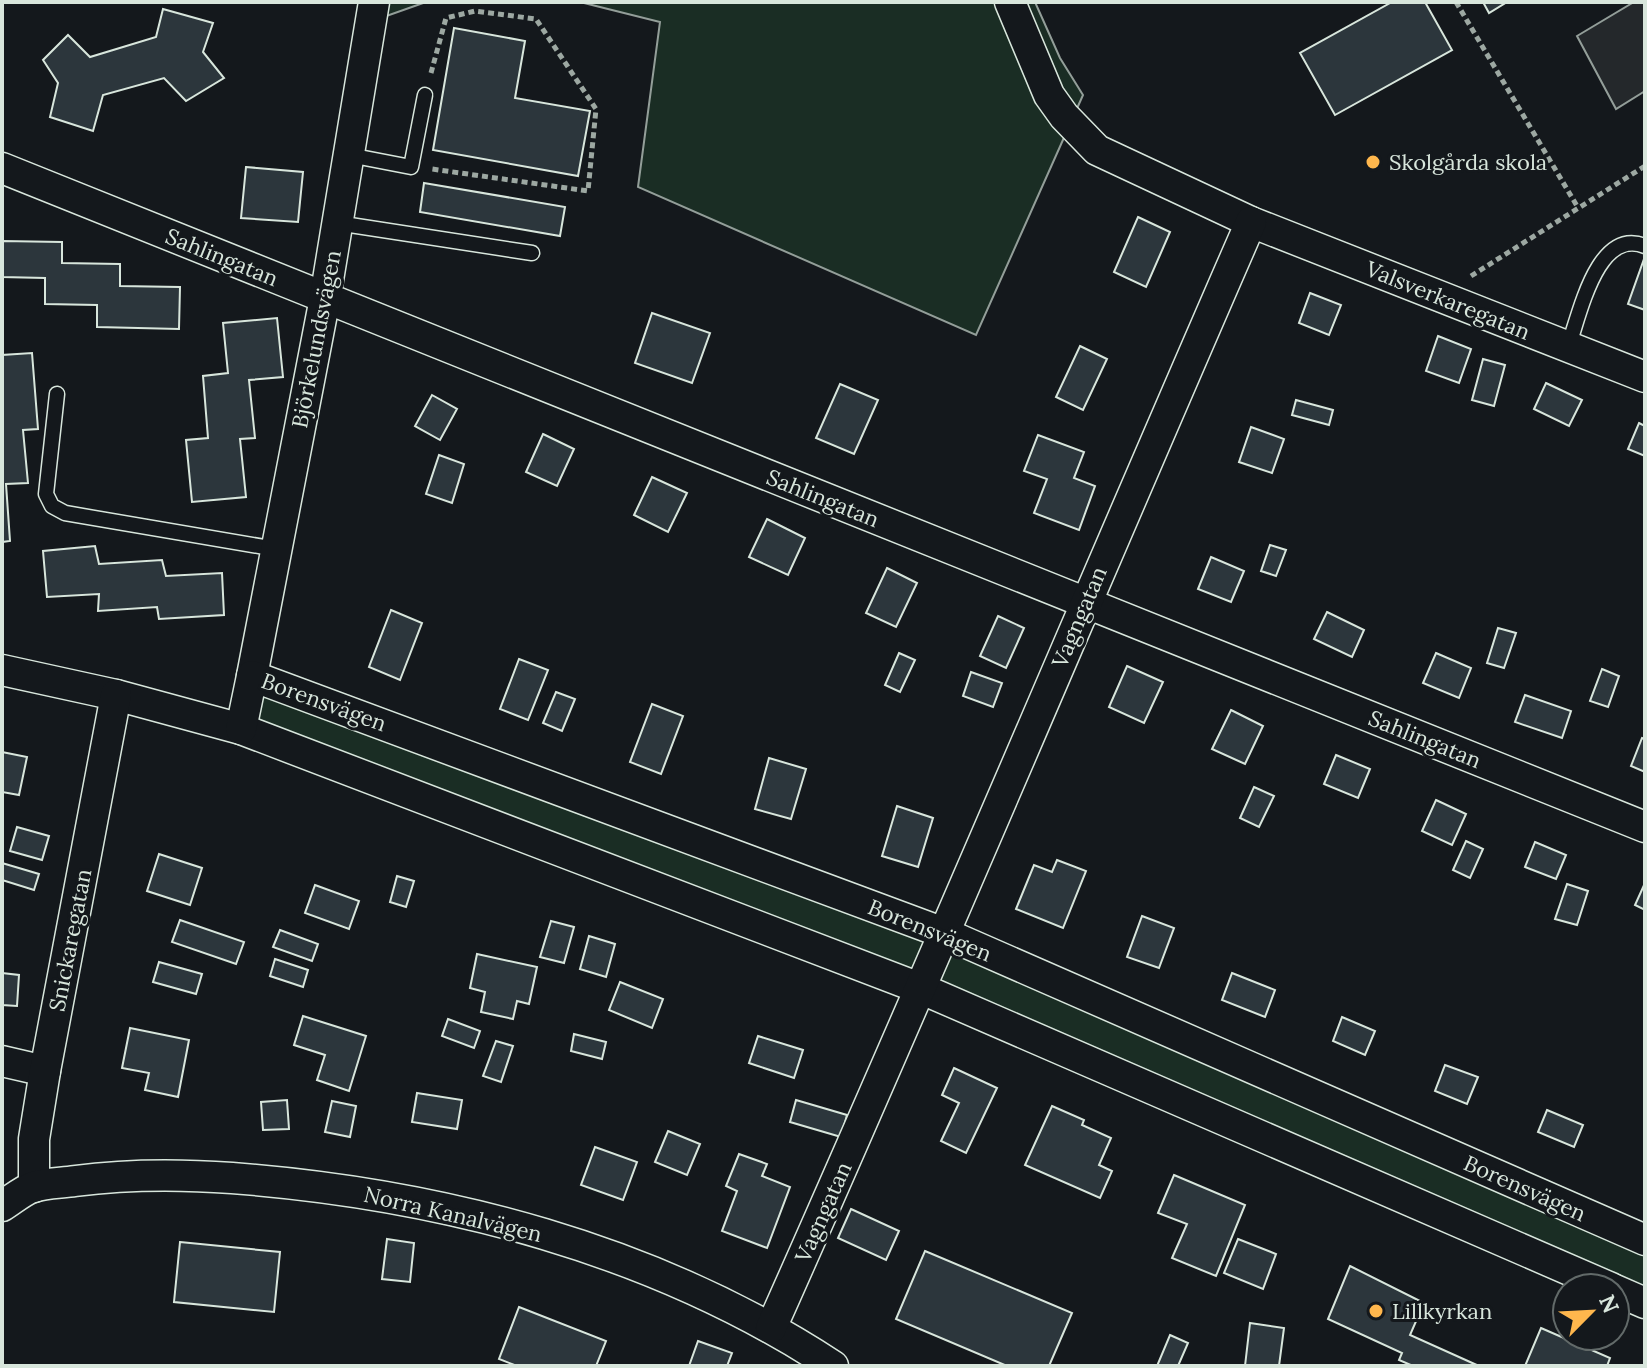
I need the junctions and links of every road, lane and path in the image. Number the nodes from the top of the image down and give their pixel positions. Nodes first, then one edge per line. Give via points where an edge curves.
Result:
1 (1010, 2) edge
2 (1456, 2) edge
3 (370, 3) edge
4 (425, 95) joint
5 (349, 155) junction
6 (1645, 166) edge
7 (411, 167) junction
8 (2, 168) edge
9 (1577, 206) junction
10 (1251, 222) junction
11 (337, 223) junction
12 (1645, 246) edge
13 (532, 253) dead end
14 (325, 298) junction
15 (1460, 305) junction
16 (1568, 347) junction
17 (1645, 377) edge
18 (57, 394) dead end
19 (276, 549) junction
20 (1085, 603) junction
21 (2, 670) edge
22 (252, 676) junction
23 (116, 695) junction
24 (241, 729) junction
25 (1645, 827) edge
26 (944, 933) junction
27 (922, 989) junction
28 (2, 1061) edge
29 (45, 1071) junction
30 (34, 1187) junction
31 (2, 1206) edge
32 (1645, 1240) edge
33 (1574, 1272) edge
34 (771, 1328) junction
35 (833, 1366) edge

1 - 10 street via 1041,80 1097,150
2 - 9 path
3 - 5 street, Björkelundsvägen
4 - 7 lane
4 - 7 path via 446,18 475,11 536,19 596,109 588,191
5 - 7 lane
5 - 11 street, Björkelundsvägen
6 - 9 path
8 - 14 street, Sahlingatan
9 - 15 path via 1472,272
10 - 15 street, Valsverkaregatan
10 - 20 street, Vagngatan
11 - 13 lane
11 - 14 street, Björkelundsvägen
12 - 16 lane via 1620,244 1600,263
14 - 19 street, Björkelundsvägen
14 - 20 street, Sahlingatan
15 - 16 street, Valsverkaregatan
16 - 17 street, Valsverkaregatan
18 - 19 lane via 46,494 52,506 65,513
19 - 22 street, Björkelundsvägen
20 - 25 street, Sahlingatan
20 - 26 street, Vagngatan
21 - 23 street
22 - 24 street, Borensvägen
22 - 26 street, Borensvägen
23 - 24 street
23 - 29 street, Snickaregatan
24 - 27 street
26 - 27 street, Vagngatan
26 - 32 street, Borensvägen
27 - 33 street
27 - 34 street, Vagngatan
28 - 29 street
29 - 30 street, Snickaregatan via 34,1139
30 - 31 street, Norra Kanalvägen
30 - 34 street, Norra Kanalvägen via 136,1174 189,1175 392,1195 509,1223 629,1262
34 - 35 street, Norra Kanalvägen

